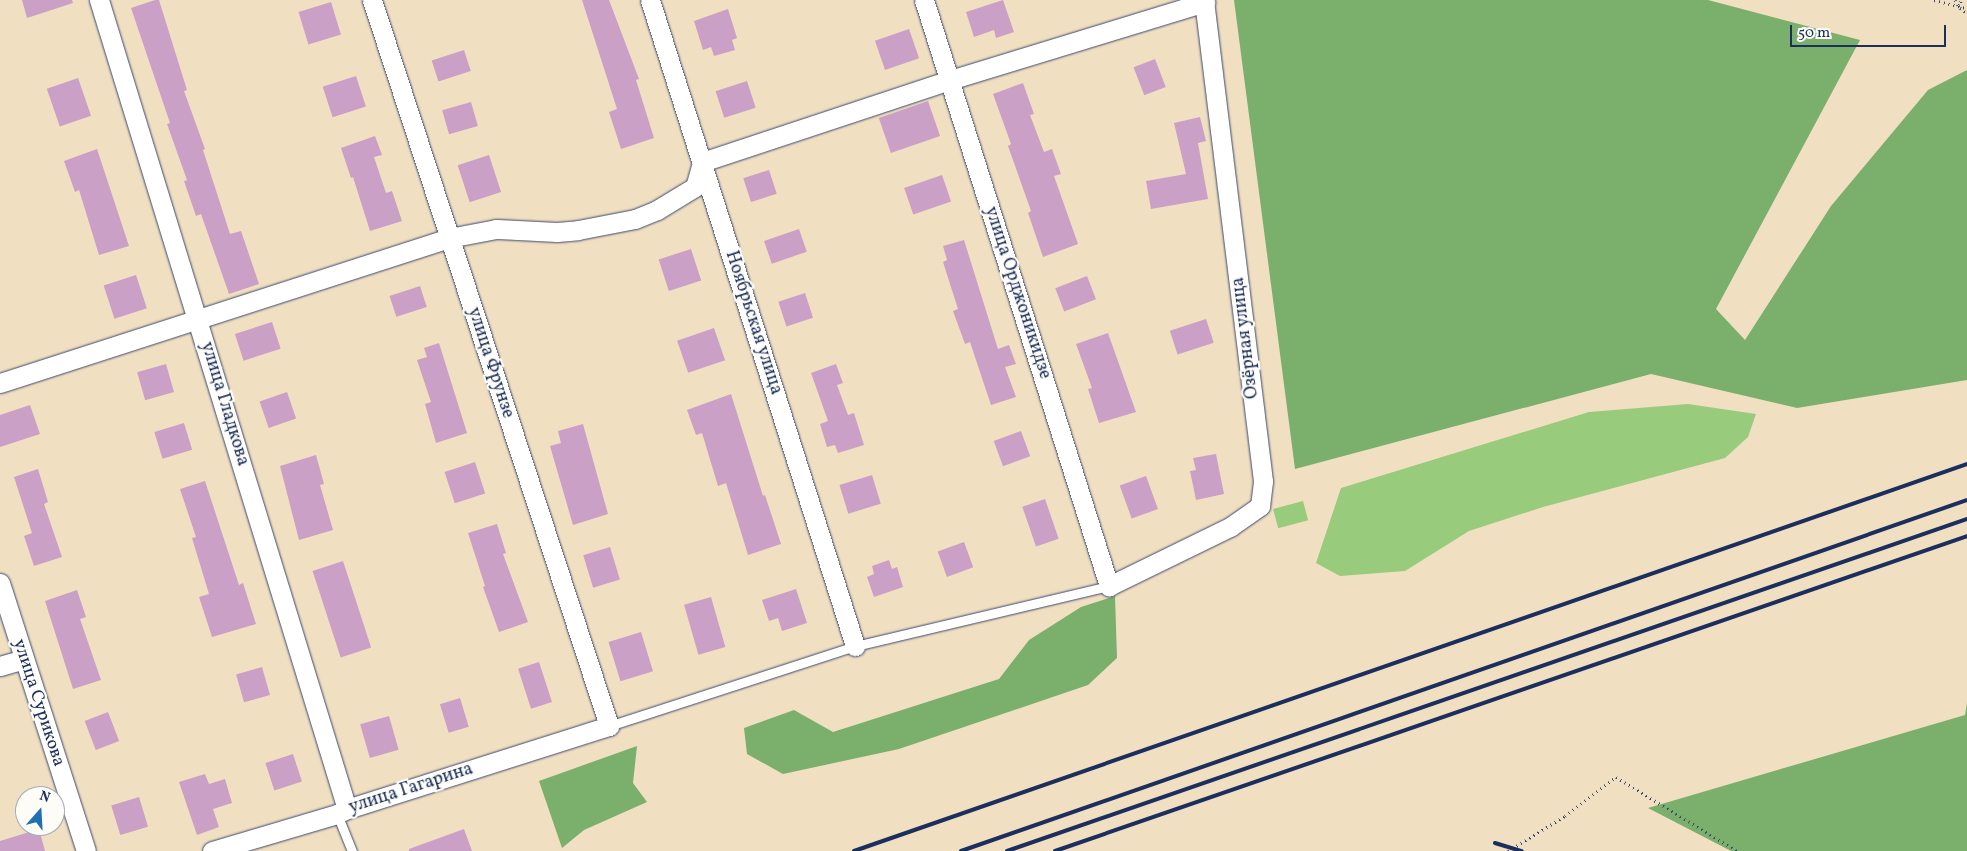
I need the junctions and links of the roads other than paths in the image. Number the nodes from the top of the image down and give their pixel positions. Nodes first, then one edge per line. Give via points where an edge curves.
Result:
1 (99, 0) edge
2 (372, 0) edge
3 (650, 0) edge
4 (924, 0) edge
5 (1205, 1) edge
6 (950, 80) junction
7 (702, 162) junction
8 (449, 238) junction
9 (198, 320) junction
10 (0, 382) edge
11 (0, 583) edge
12 (1109, 586) junction
13 (855, 646) junction
14 (24, 659) junction
15 (0, 666) edge
16 (609, 726) junction
17 (342, 812) junction
18 (86, 851) edge
19 (212, 851) edge
20 (352, 851) edge

1 - 9 street, улица Гладкова
2 - 8 street, улица Фрунзе
3 - 7 street, Ноябрьская улица
4 - 6 street, улица Орджоникидзе
5 - 6 street
5 - 12 street, Озёрная улица via 1263,481 1260,506 1230,527
6 - 7 street
6 - 12 street, улица Орджоникидзе
7 - 8 street via 695,188 636,219 578,230 496,229
7 - 13 street, Ноябрьская улица
8 - 9 street
8 - 16 street, улица Фрунзе
9 - 10 street
9 - 17 street, улица Гладкова
11 - 14 street, улица Сурикова
12 - 13 lane
13 - 16 lane
14 - 15 street
14 - 18 street, улица Сурикова
16 - 17 street, улица Гагарина
17 - 19 street, улица Гагарина
17 - 20 lane

